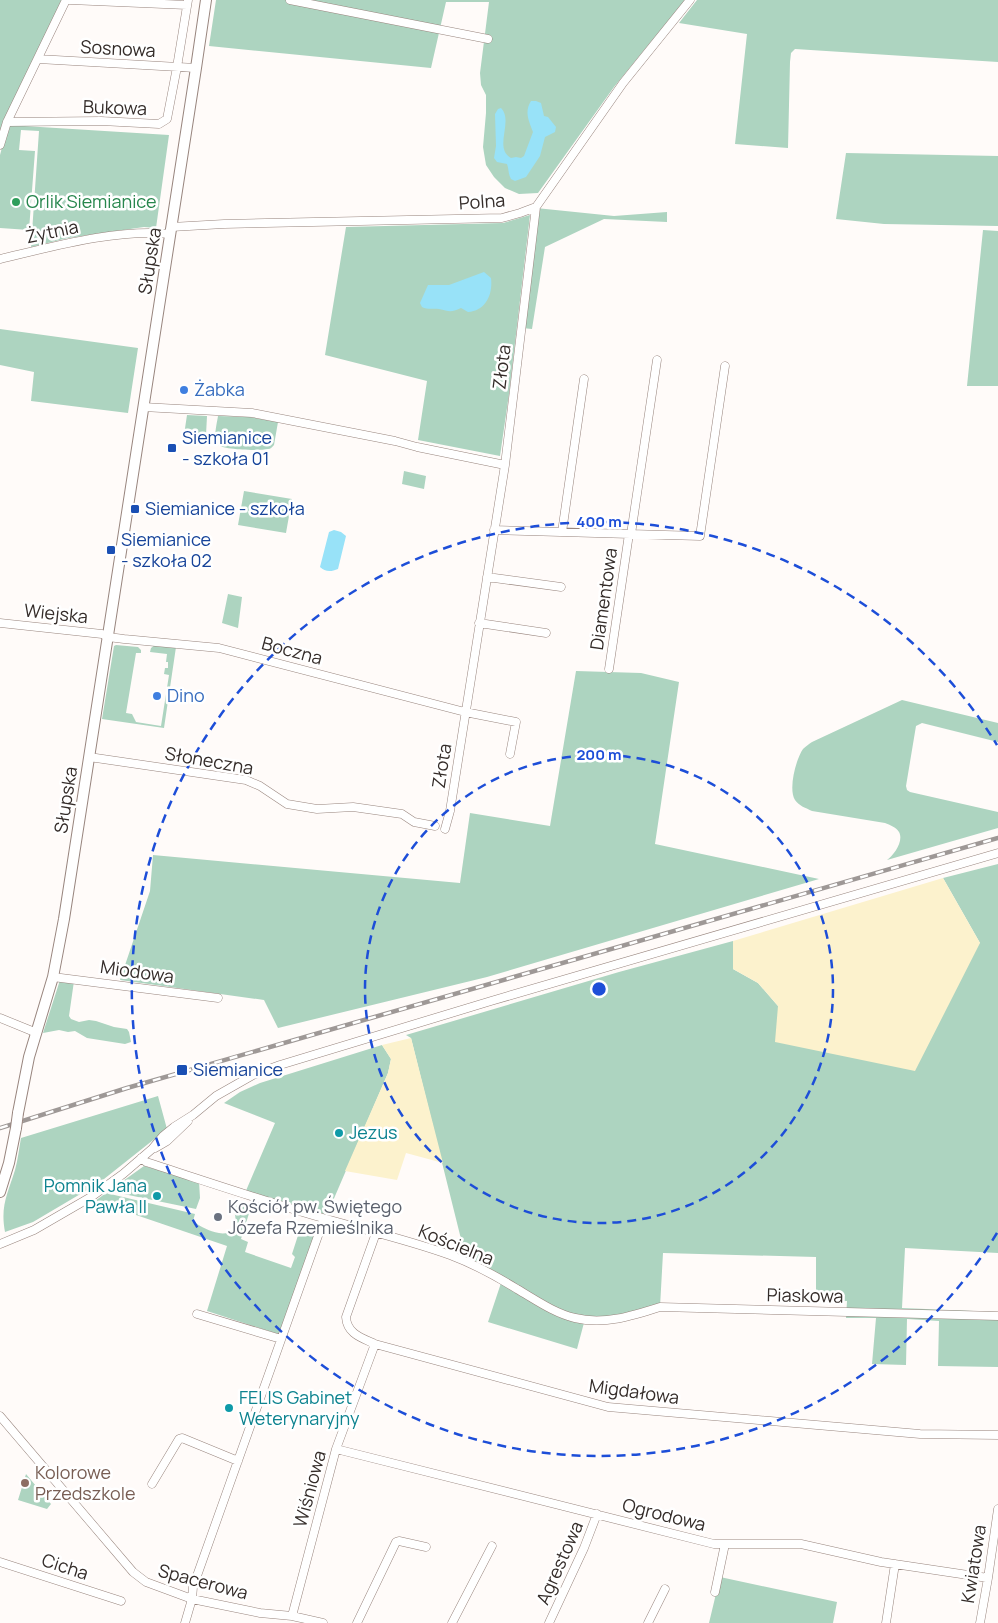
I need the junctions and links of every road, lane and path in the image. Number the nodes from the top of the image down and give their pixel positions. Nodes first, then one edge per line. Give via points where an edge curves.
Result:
1 (66, 0) edge
2 (70, 0) edge
3 (206, 0) edge
4 (290, 0) edge
5 (690, 0) edge
6 (120, 1) edge
7 (187, 3) edge
8 (488, 38) dead end
9 (38, 59) junction
10 (177, 67) junction
11 (196, 68) junction
12 (7, 122) junction
13 (0, 145) edge
14 (536, 207) junction
15 (171, 231) junction
16 (0, 259) edge
17 (657, 360) dead end
18 (725, 366) dead end
19 (584, 379) dead end
20 (142, 408) junction
21 (505, 465) junction
22 (494, 530) junction
23 (562, 532) junction
24 (630, 534) junction
25 (487, 576) junction
26 (561, 587) dead end
27 (0, 623) edge
28 (479, 623) junction
29 (546, 632) dead end
30 (108, 637) junction
31 (609, 669) dead end
32 (465, 712) junction
33 (510, 754) dead end
34 (89, 758) junction
35 (435, 826) dead end
36 (445, 829) dead end
37 (998, 853) edge
38 (53, 977) junction
39 (218, 998) dead end
40 (0, 1018) edge
41 (37, 1033) junction
42 (141, 1158) junction
43 (0, 1192) edge
44 (324, 1219) junction
45 (376, 1233) junction
46 (0, 1244) edge
47 (197, 1314) dead end
48 (998, 1316) edge
49 (613, 1320) joint
50 (281, 1339) junction
51 (375, 1344) junction
52 (0, 1416) edge
53 (998, 1435) edge
54 (336, 1450) junction
55 (238, 1461) junction
56 (152, 1484) dead end
57 (998, 1509) edge
58 (597, 1514) junction
59 (725, 1544) junction
60 (492, 1546) dead end
61 (426, 1547) dead end
62 (0, 1562) edge
63 (895, 1564) junction
64 (988, 1578) junction
65 (666, 1589) dead end
66 (715, 1592) dead end
67 (192, 1598) junction
68 (121, 1601) dead end
69 (292, 1616) junction
70 (185, 1623) edge
71 (323, 1623) edge
72 (357, 1623) edge
73 (452, 1623) edge
74 (549, 1623) edge
75 (648, 1623) edge
76 (886, 1623) edge
77 (980, 1623) edge

1 - 9 street
2 - 6 street
3 - 11 main road, Słupska
4 - 8 street
5 - 14 street via 623,83
6 - 7 street
7 - 10 street
9 - 10 street, Sosnowa
9 - 12 street
10 - 11 street, Sosnowa
10 - 12 street, Bukowa via 167,119 159,124
11 - 15 main road, Słupska
12 - 13 street
14 - 15 street, Polna via 502,218 224,224
14 - 21 street, Złota
15 - 16 street, Żytnia via 100,238
15 - 20 main road, Słupska
17 - 24 street
18 - 24 street via 700,536
19 - 23 street
20 - 21 street via 252,413
20 - 30 main road, Słupska
21 - 22 street, Złota
22 - 23 street
22 - 25 street, Złota
23 - 24 street
24 - 31 street, Diamentowa
25 - 26 street
25 - 28 street, Złota
27 - 30 street, Wiejska
28 - 29 street
28 - 32 street, Złota
30 - 32 street, Boczna via 219,648
30 - 34 main road, Słupska
32 - 33 street, Boczna via 516,722
32 - 36 street, Złota
34 - 35 street, Słoneczna via 246,780 287,804 402,814 414,822
34 - 38 main road, Słupska
37 - 42 street via 491,1001 253,1075 216,1096 174,1127
38 - 39 street, Miodowa
38 - 41 main road, Słupska
40 - 41 street
41 - 43 main road, Słupska, bridge
42 - 44 street, Kościelna
42 - 46 street via 70,1211
44 - 45 street, Kościelna
44 - 50 street
45 - 49 street, Kościelna via 464,1260 574,1318
45 - 51 street, Migdałowa via 346,1317 349,1330
47 - 50 street
48 - 49 street, Piaskowa via 660,1307
50 - 55 street
51 - 53 street, Migdałowa via 608,1407 920,1434
51 - 54 street, Wiśniowa
52 - 67 street, Spacerowa via 133,1572 146,1582
54 - 58 street, Ogrodowa
54 - 69 street, Wiśniowa
55 - 56 street via 179,1438
55 - 67 street via 193,1587
57 - 64 street, Kwiatowa
58 - 59 street, Ogrodowa via 714,1544
58 - 74 street, Agrestowa
59 - 63 street, Ogrodowa via 801,1544
59 - 66 street
60 - 73 street
61 - 72 street via 396,1542
62 - 68 street, Cicha
63 - 64 street, Ogrodowa
63 - 76 street
64 - 77 street, Kwiatowa
65 - 75 street
67 - 69 street, Spacerowa via 260,1613
67 - 70 street
69 - 71 street, Spacerowa

